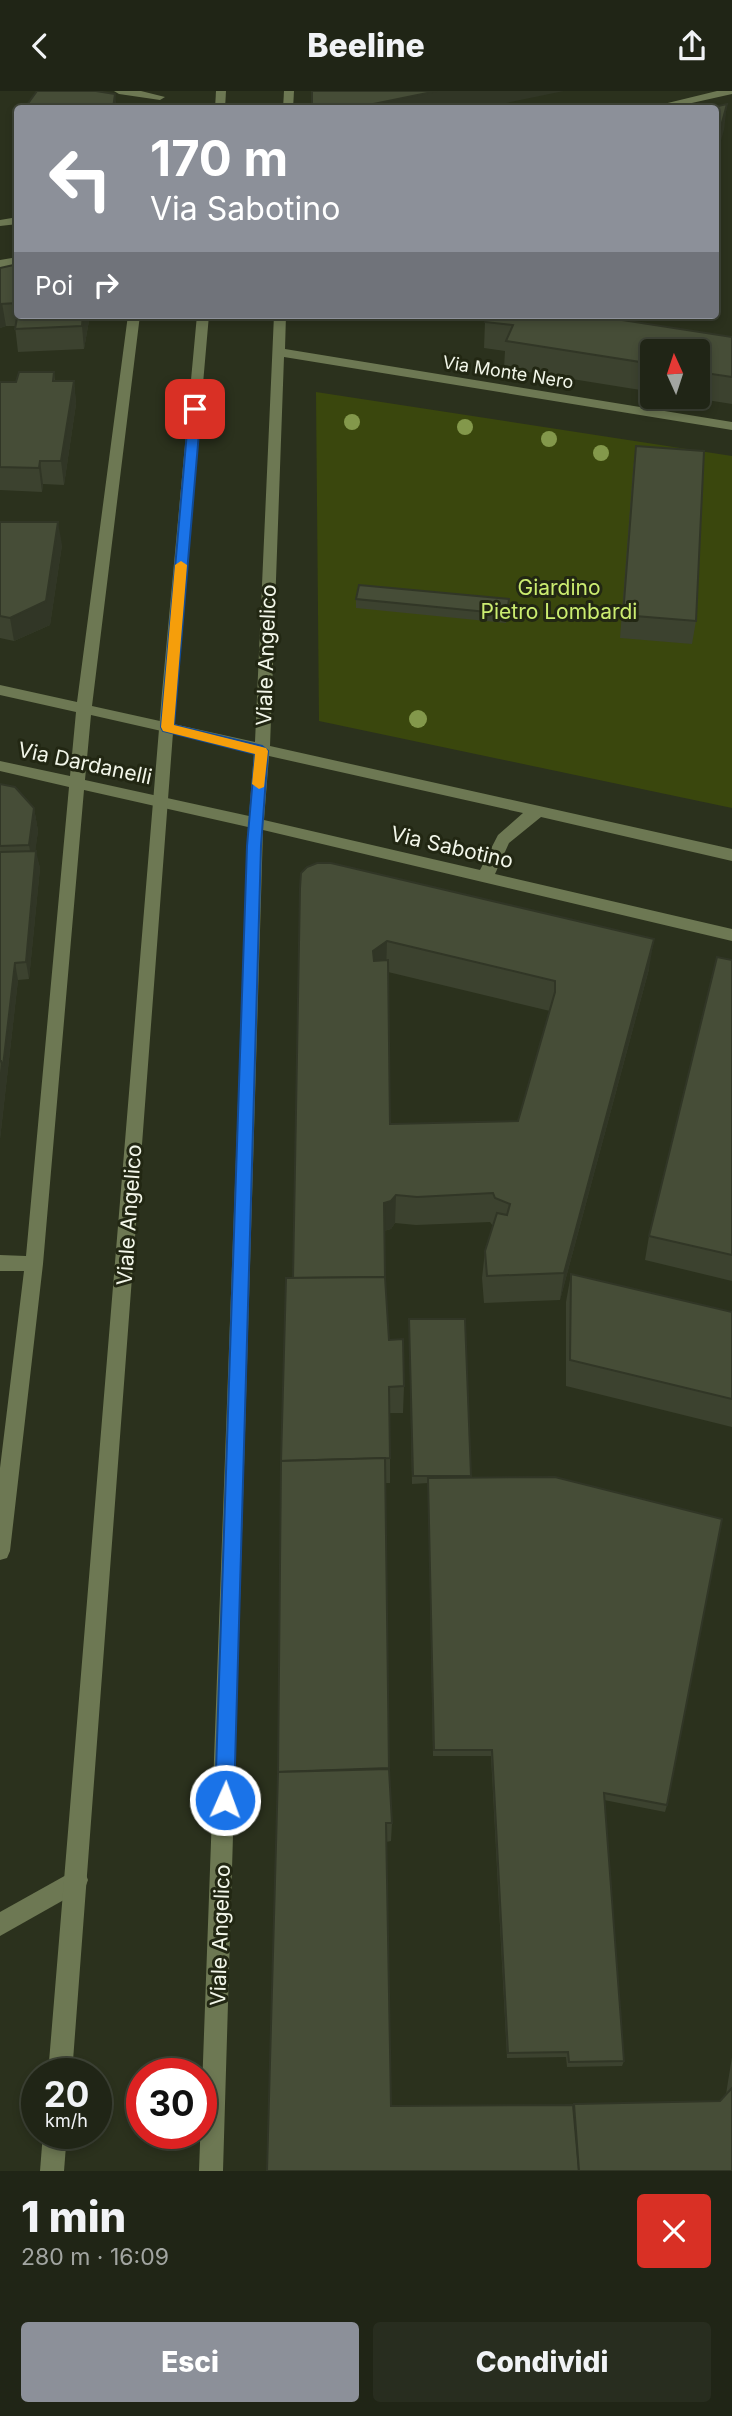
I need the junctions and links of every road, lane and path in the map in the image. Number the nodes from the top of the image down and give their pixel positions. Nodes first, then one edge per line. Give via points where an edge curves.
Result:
1 (119, 91) edge
2 (732, 91) edge
3 (685, 95) edge
4 (161, 99) edge
5 (659, 105) edge
6 (133, 319) edge
7 (203, 319) edge
8 (280, 319) edge
9 (278, 352) junction
10 (732, 426) edge
11 (0, 690) edge
12 (84, 708) junction
13 (167, 727) junction
14 (262, 751) junction
15 (0, 766) edge
16 (76, 783) junction
17 (161, 801) junction
18 (536, 813) junction
19 (255, 823) junction
20 (732, 855) edge
21 (486, 877) junction
22 (732, 935) edge
23 (0, 1263) edge
24 (34, 1264) junction
25 (0, 1551) edge
26 (77, 1880) junction
27 (0, 1925) edge
28 (61, 2058) edge
29 (54, 2149) edge
30 (52, 2171) edge
31 (211, 2171) edge

1 - 4 street
2 - 3 street
3 - 5 street
6 - 12 street
7 - 13 street, Viale Angelico
8 - 9 street, Viale Angelico
9 - 10 street, Via Monte Nero
9 - 14 street, Viale Angelico
11 - 12 street
12 - 13 street
12 - 16 street
13 - 14 street
13 - 17 street, Viale Angelico
14 - 18 street
14 - 19 street, Viale Angelico
15 - 16 street, Via Dardanelli
16 - 17 street, Via Dardanelli
16 - 24 street
17 - 19 street, Via Sabotino
17 - 26 street, Viale Angelico
18 - 20 street
18 - 21 street via 511,828 495,849
19 - 21 street, Via Sabotino
19 - 31 street, Viale Angelico
21 - 22 street, Via Sabotino
23 - 24 street
24 - 25 street
26 - 27 street
26 - 28 street, Viale Angelico
29 - 30 street

